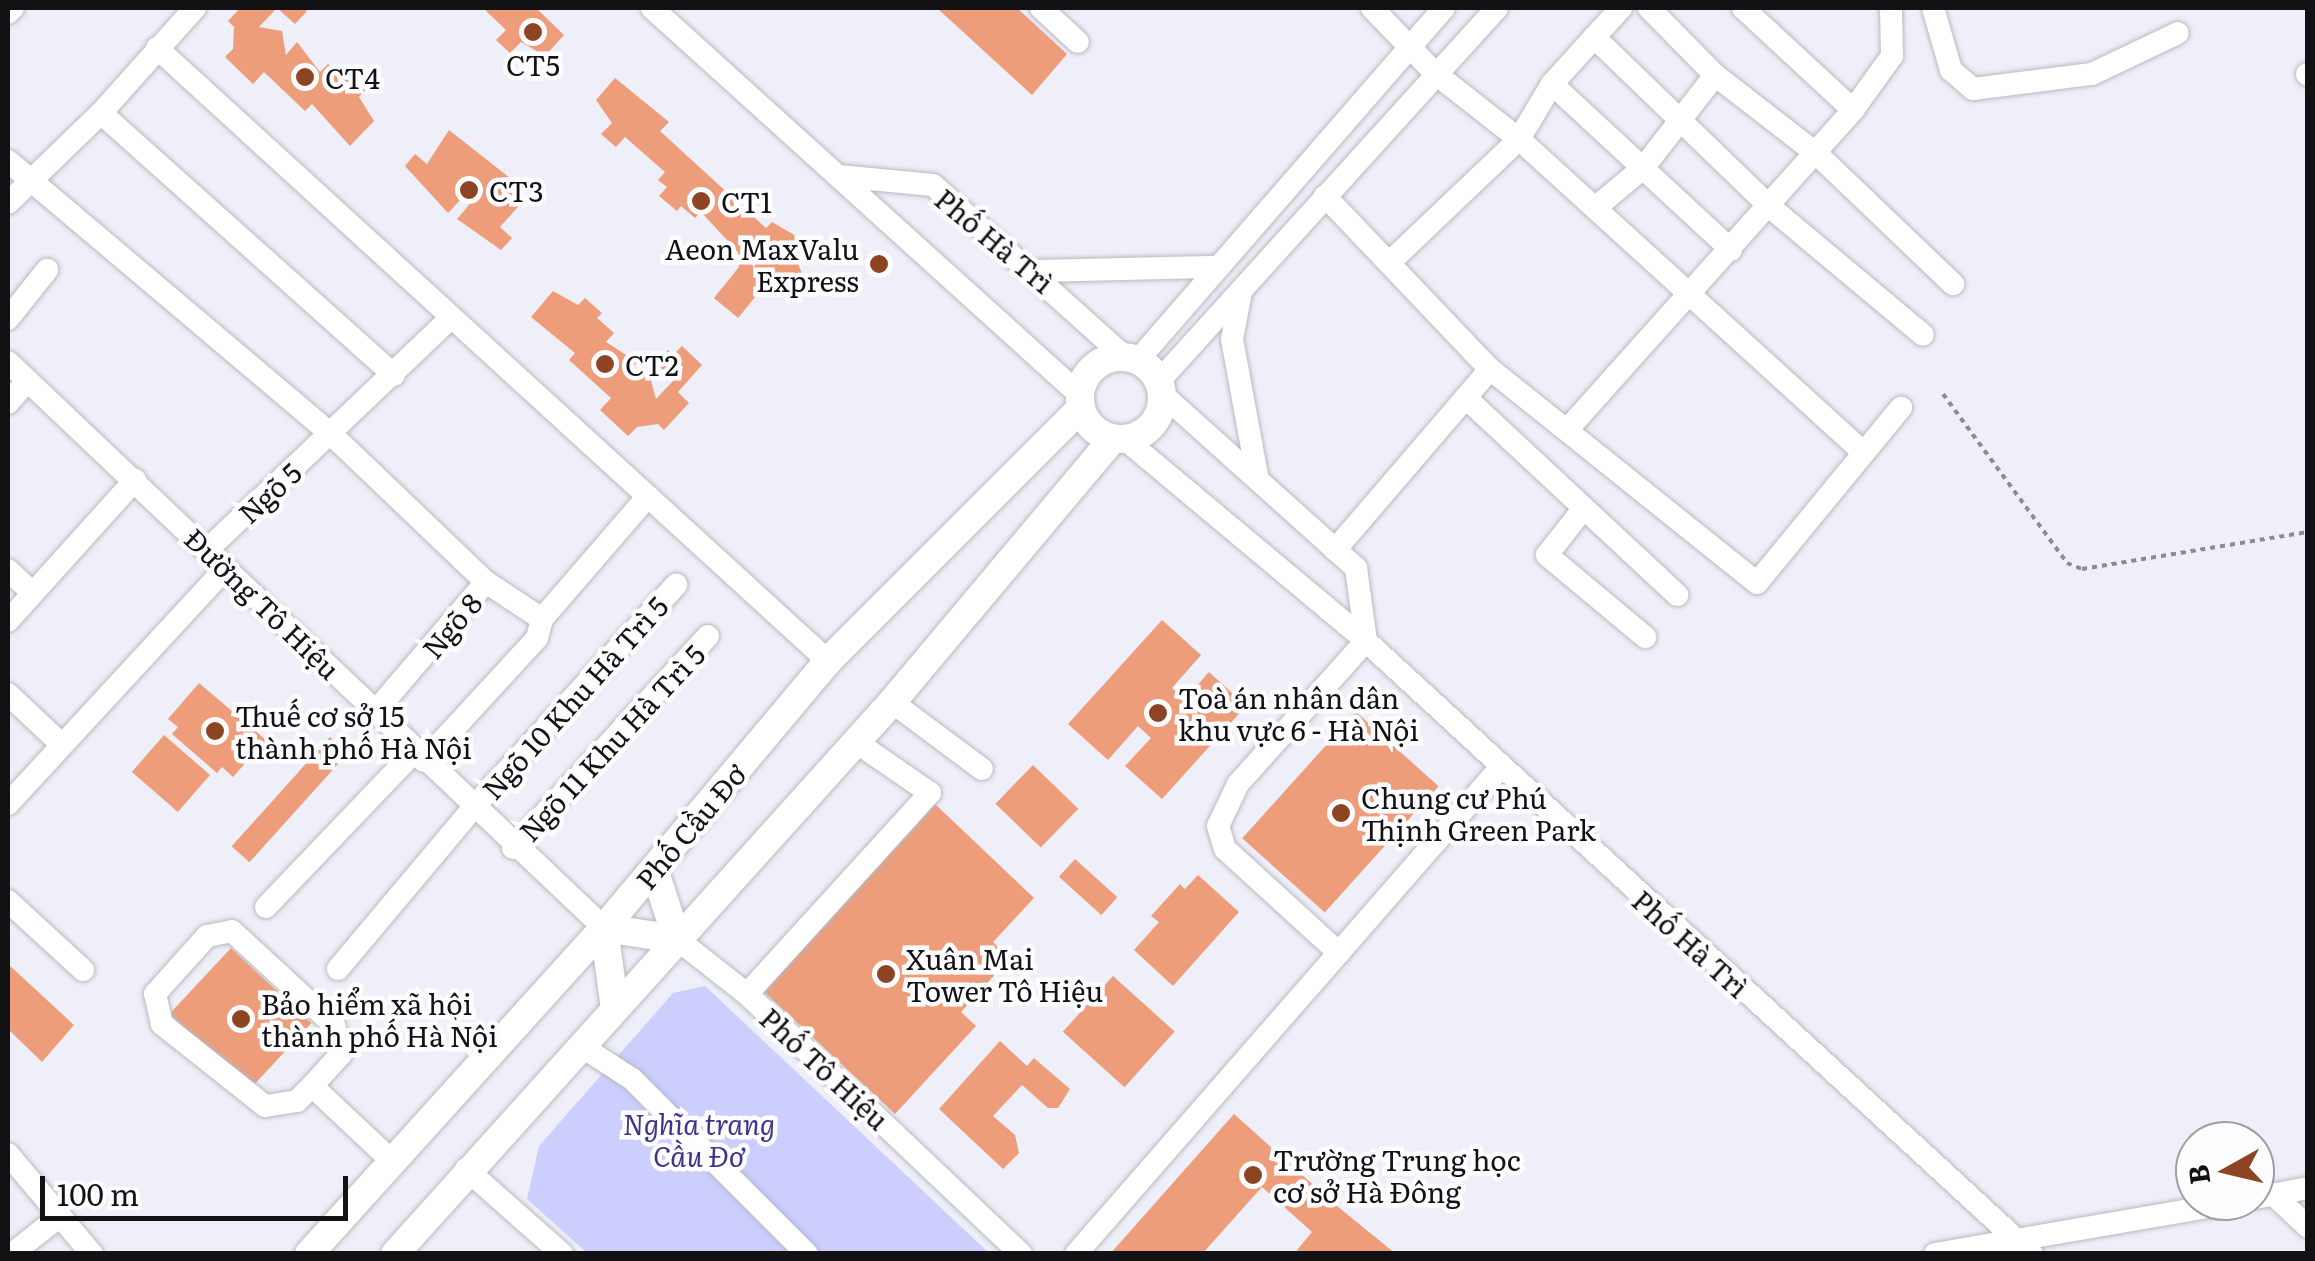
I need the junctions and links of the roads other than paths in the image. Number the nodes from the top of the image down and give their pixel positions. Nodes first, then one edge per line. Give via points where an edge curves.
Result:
1 (13, 8) edge
2 (195, 8) edge
3 (652, 8) edge
4 (1042, 8) edge
5 (1372, 8) edge
6 (1444, 8) edge
7 (1497, 8) edge
8 (1621, 8) edge
9 (1649, 8) edge
10 (1742, 8) edge
11 (1892, 8) edge
12 (1932, 8) edge
13 (8, 14) edge
14 (1768, 16) edge
15 (2178, 32) dead end
16 (1594, 38) junction
17 (1078, 42) dead end
18 (1412, 44) junction
19 (157, 48) junction
20 (1436, 74) junction
21 (1714, 75) junction
22 (1552, 84) junction
23 (1853, 110) junction
24 (101, 113) junction
25 (1679, 115) junction
26 (1519, 139) junction
27 (1818, 155) junction
28 (8, 161) edge
29 (1644, 167) junction
30 (840, 176) junction
31 (28, 180) junction
32 (1325, 196) junction
33 (8, 202) edge
34 (1770, 207) junction
35 (1595, 208) junction
36 (1730, 250) junction
37 (1390, 264) junction
38 (1220, 267) junction
39 (47, 270) dead end
40 (1037, 271) junction
41 (1953, 284) dead end
42 (1241, 289) junction
43 (1690, 296) junction
44 (451, 318) junction
45 (8, 319) edge
46 (1923, 335) dead end
47 (1132, 358) junction
48 (8, 362) edge
49 (1490, 369) junction
50 (394, 375) junction
51 (28, 380) junction
52 (1161, 388) junction
53 (1466, 398) junction
54 (1080, 402) junction
55 (8, 403) edge
56 (1901, 408) dead end
57 (1566, 430) junction
58 (331, 434) junction
59 (1120, 439) junction
60 (1863, 452) junction
61 (134, 480) junction
62 (1258, 480) junction
63 (648, 496) junction
64 (1583, 509) junction
65 (207, 550) junction
66 (1335, 550) junction
67 (226, 568) junction
68 (8, 570) edge
69 (486, 582) junction
70 (676, 586) dead end
71 (33, 592) junction
72 (1677, 596) dead end
73 (542, 619) junction
74 (8, 621) edge
75 (708, 636) dead end
76 (1645, 638) dead end
77 (1366, 640) junction
78 (828, 661) junction
79 (8, 694) edge
80 (892, 702) junction
81 (376, 712) junction
82 (60, 742) junction
83 (856, 742) junction
84 (419, 756) junction
85 (1500, 768) junction
86 (982, 769) dead end
87 (8, 804) edge
88 (473, 808) junction
89 (513, 848) junction
90 (654, 869) junction
91 (8, 901) edge
92 (266, 908) dead end
93 (604, 928) junction
94 (677, 939) junction
95 (1339, 953) junction
96 (338, 969) dead end
97 (82, 970) dead end
98 (747, 994) junction
99 (615, 1010) junction
100 (581, 1046) junction
101 (312, 1086) junction
102 (8, 1154) edge
103 (392, 1160) junction
104 (466, 1169) junction
105 (2308, 1188) edge
106 (2275, 1195) edge
107 (2275, 1204) edge
108 (2175, 1215) edge
109 (60, 1216) junction
110 (2308, 1227) edge
111 (2025, 1248) edge
112 (557, 1252) edge
113 (12, 1254) edge
114 (92, 1254) edge
115 (309, 1254) edge
116 (395, 1254) edge
117 (807, 1254) edge
118 (1021, 1254) edge
119 (1076, 1254) edge
120 (1936, 1254) edge

1 - 13 street
2 - 19 street
3 - 30 street, Phố Hà Trì
4 - 17 street
5 - 18 street
6 - 18 street
7 - 20 street
8 - 16 street
9 - 21 street
10 - 14 street
11 - 23 street via 1892,56
12 - 15 street via 1951,70 1973,90 2092,74
14 - 23 street
16 - 22 street
16 - 25 street
18 - 20 street
18 - 38 street
19 - 24 street
19 - 44 street
20 - 26 street
20 - 32 street
21 - 25 street
21 - 27 street
22 - 26 street
22 - 29 street
23 - 27 street
24 - 31 street
24 - 50 street
25 - 29 street
25 - 34 street
26 - 35 street
26 - 37 street
27 - 34 street
27 - 41 street
28 - 31 street
29 - 35 street
29 - 36 street
30 - 40 street, Phố Hà Trì via 934,186
30 - 54 street, Phố Hà Trì
31 - 33 street
31 - 58 street
32 - 37 street
32 - 42 street
34 - 36 street
34 - 46 street
35 - 43 street
36 - 43 street
37 - 49 street
38 - 40 street
38 - 47 street
39 - 45 street
40 - 47 street, Phố Hà Trì
42 - 52 street
42 - 62 street via 1232,340
43 - 57 street
43 - 60 street
44 - 50 street, Ngõ 5
44 - 63 street
47 - 52 main road
47 - 54 main road via 1098,364
48 - 51 street, Đường Tô Hiệu
49 - 53 street
49 - 57 street
50 - 58 street, Ngõ 5
51 - 55 street
51 - 61 street, Đường Tô Hiệu
52 - 59 main road via 1149,429
52 - 62 street
53 - 64 street
53 - 66 street
54 - 59 main road via 1092,428
54 - 78 main road, Phố Cầu Đơ
56 - 60 street
57 - 60 street via 1757,583
58 - 65 street, Ngõ 5
58 - 69 street
59 - 77 street, Phố Hà Trì
59 - 80 main road
61 - 65 street, Đường Tô Hiệu
61 - 71 street
62 - 66 street
63 - 73 street
63 - 78 street
64 - 72 street
64 - 76 street via 1547,555
65 - 67 street, Đường Tô Hiệu
66 - 77 street via 1356,568
67 - 81 street, Đường Tô Hiệu
67 - 82 street
68 - 71 street
69 - 73 street
69 - 81 street, Ngõ 8
70 - 88 street, Ngõ 10 Khu Hà Trì 5
71 - 74 street
73 - 84 street via 536,638
75 - 89 street, Ngõ 11 Khu Hà Trì 5
77 - 85 street, Phố Hà Trì
77 - 95 street via 1238,784 1218,826 1225,848
78 - 90 main road, Phố Cầu Đơ
79 - 82 street
80 - 83 main road
80 - 86 street
81 - 84 street, Đường Tô Hiệu
82 - 87 street
83 - 94 main road
83 - 98 street via 930,793
84 - 88 street, Đường Tô Hiệu
84 - 92 street
85 - 95 street
85 - 111 street, Phố Hà Trì
88 - 89 street, Đường Tô Hiệu
88 - 96 street, Ngõ 10 Khu Hà Trì 5
89 - 93 street, Đường Tô Hiệu
90 - 93 main road, Phố Cầu Đơ
90 - 94 main road
91 - 97 street
93 - 94 main road, Phố Tô Hiệu
93 - 99 main road
93 - 103 main road, Phố Cầu Đơ
94 - 98 street, Phố Tô Hiệu
94 - 99 main road
95 - 119 street
98 - 118 street, Phố Tô Hiệu
99 - 100 main road
100 - 104 main road
100 - 117 street via 632,1080
101 - 101 street via 340,1054 334,1025 232,931 206,936 154,994 162,1024 265,1106 297,1101
101 - 103 street
102 - 109 street
103 - 115 main road, Phố Cầu Đơ
104 - 112 street
104 - 116 main road
105 - 106 street
107 - 110 street
108 - 111 street
109 - 113 street
109 - 114 street
111 - 120 street

